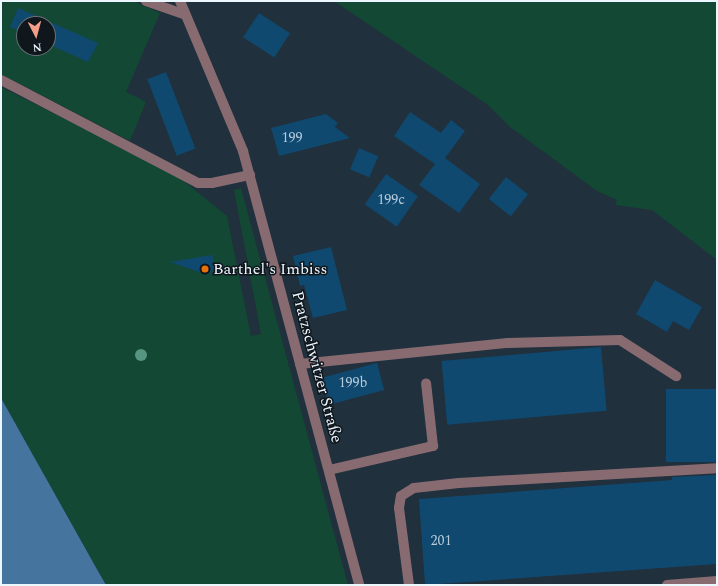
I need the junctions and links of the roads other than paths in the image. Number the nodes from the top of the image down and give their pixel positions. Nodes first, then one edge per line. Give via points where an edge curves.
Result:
1 (146, 1) edge
2 (180, 1) edge
3 (186, 16) junction
4 (1, 80) edge
5 (250, 176) junction
6 (300, 364) junction
7 (676, 376) dead end
8 (426, 383) dead end
9 (717, 468) edge
10 (329, 470) junction
11 (717, 581) edge
12 (359, 585) edge
13 (409, 585) edge
14 (667, 585) edge

1 - 3 street
2 - 3 street, Pratzschwitzer Straße
3 - 5 street, Pratzschwitzer Straße via 243,151
4 - 5 street via 198,183
5 - 6 street, Pratzschwitzer Straße
6 - 7 street via 508,343 620,340
6 - 10 street, Pratzschwitzer Straße
8 - 10 street via 433,446
9 - 13 street via 459,483 414,488 401,496 399,508
10 - 12 street, Pratzschwitzer Straße
11 - 14 street

